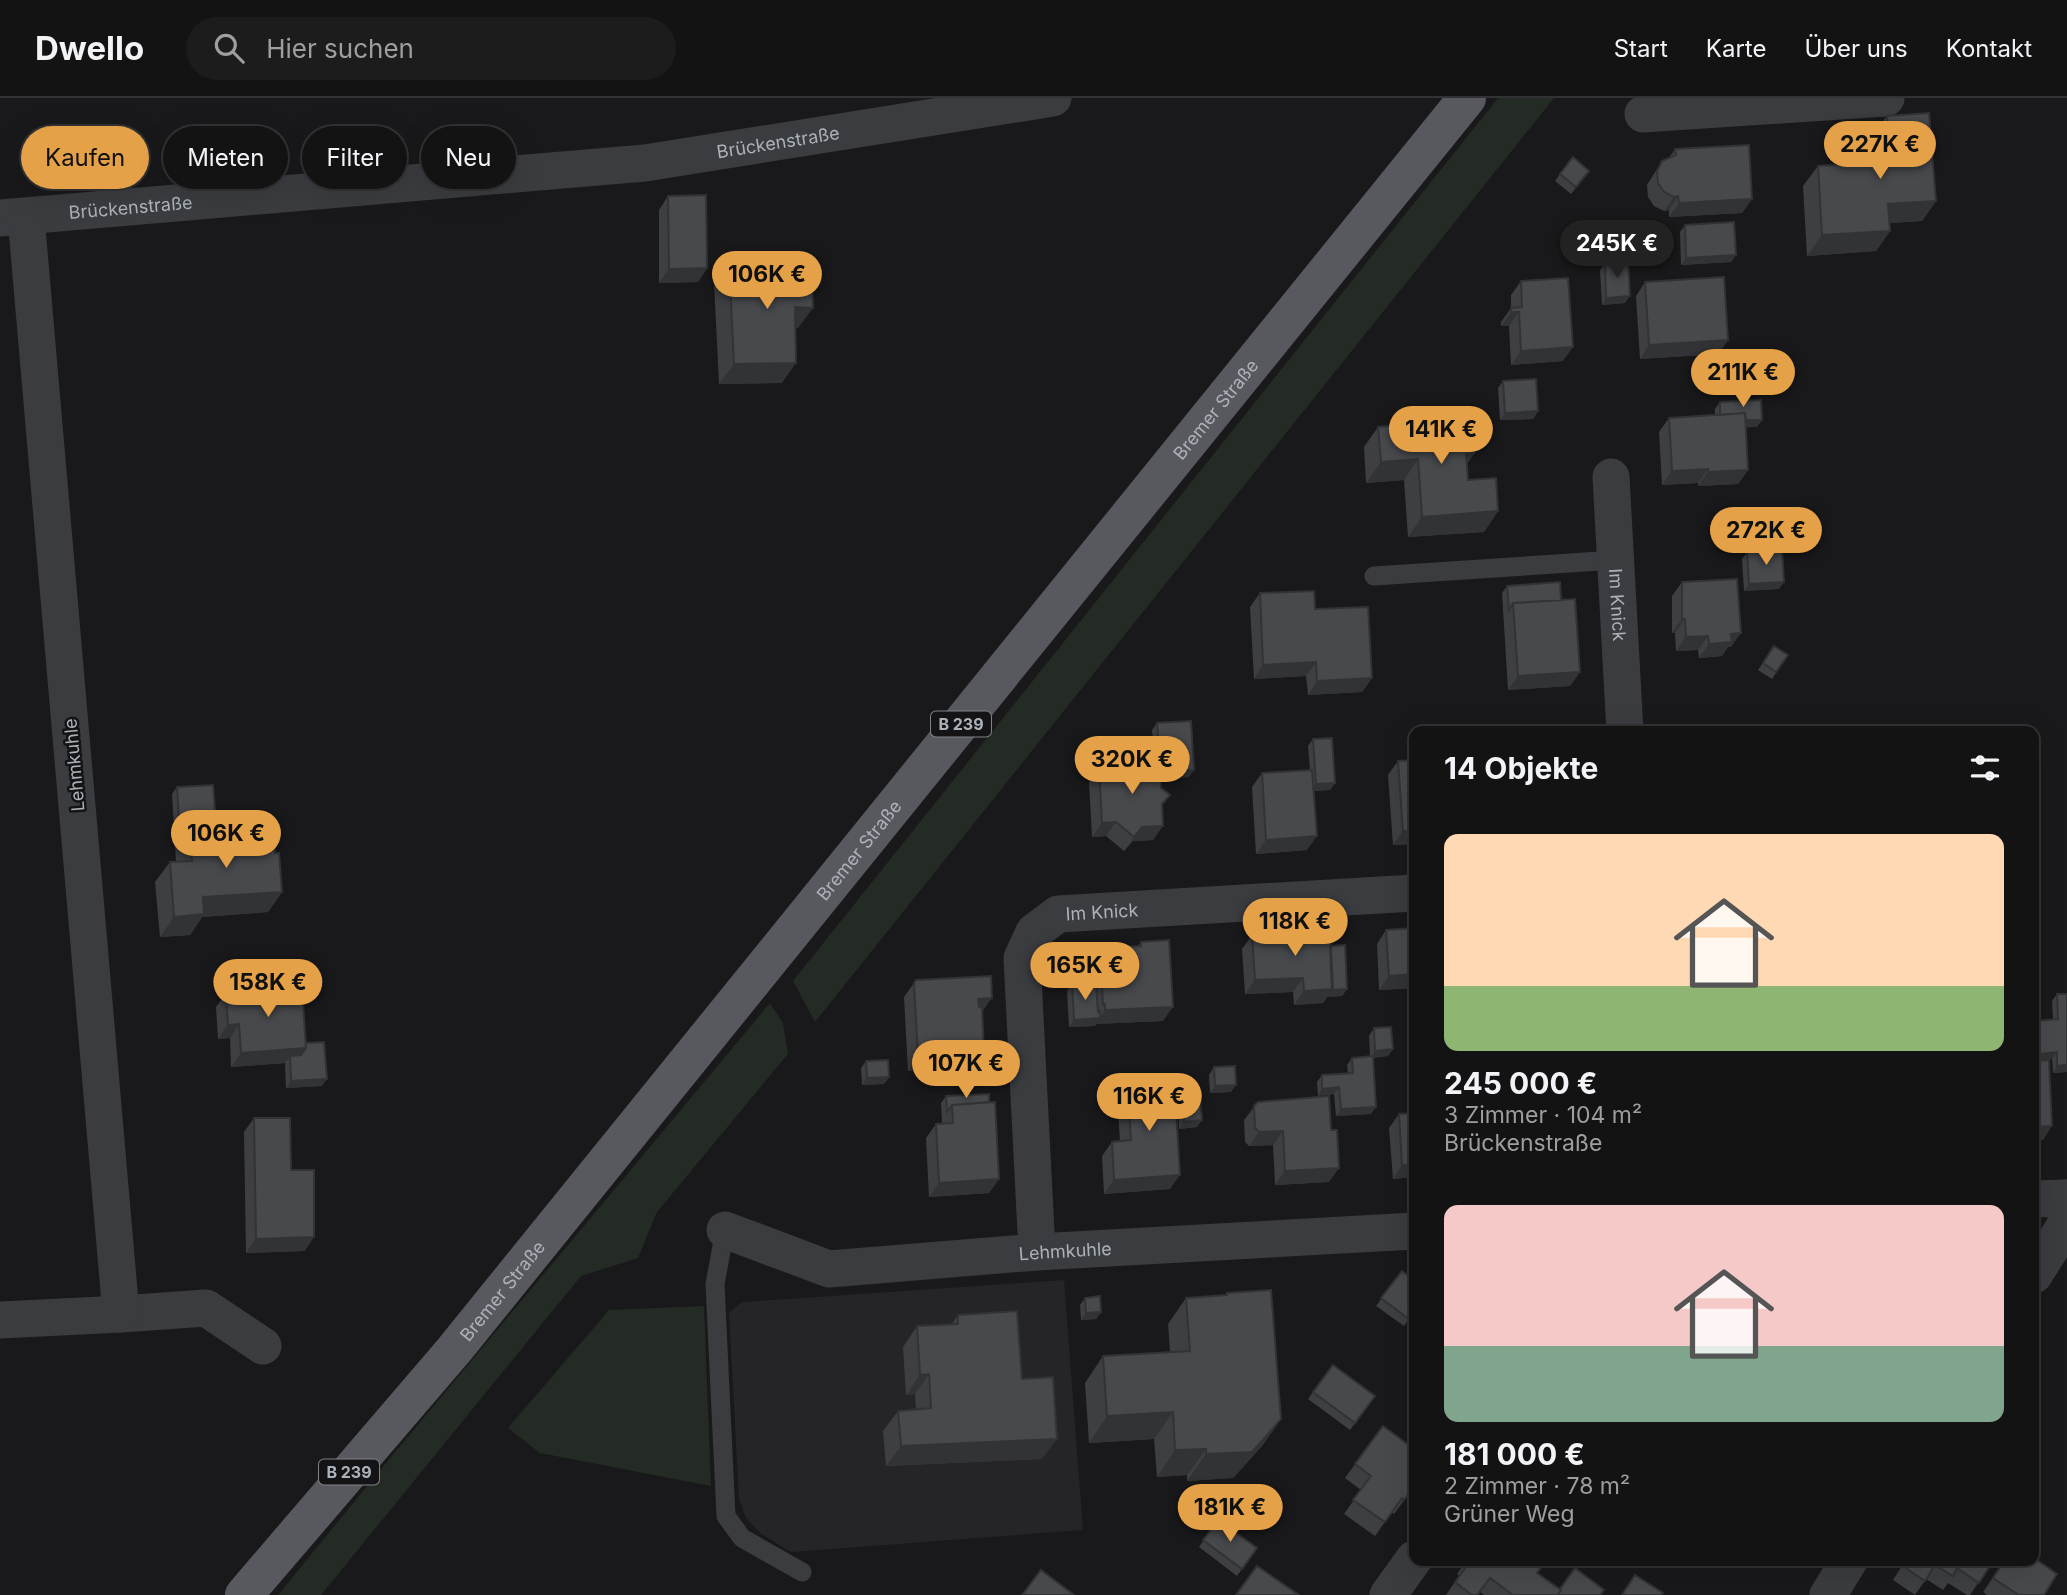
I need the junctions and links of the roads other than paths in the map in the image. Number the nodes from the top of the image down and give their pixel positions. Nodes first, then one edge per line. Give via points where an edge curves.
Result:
1 (1052, 98) edge
2 (1467, 98) edge
3 (1886, 98) edge
4 (1643, 114) dead end
5 (13, 217) edge
6 (1611, 477) dead end
7 (1615, 560) junction
8 (1374, 576) dead end
9 (1625, 726) edge
10 (1409, 893) edge
11 (2055, 1198) edge
12 (725, 1230) joint
13 (1409, 1231) edge
14 (1037, 1252) junction
15 (2039, 1267) edge
16 (121, 1314) junction
17 (0, 1320) edge
18 (263, 1346) dead end
19 (1409, 1566) edge
20 (1846, 1566) edge
21 (802, 1572) dead end
22 (244, 1595) edge
23 (1388, 1595) edge
24 (1828, 1595) edge

1 - 5 street, Brückenstraße via 645,163
2 - 22 main road, Bremer Straße / B 239 via 454,1350
3 - 4 street
5 - 16 street, Lehmkuhle
6 - 7 street, Im Knick
7 - 8 lane
7 - 9 street, Im Knick
10 - 14 street, Im Knick via 1058,914 1034,932 1022,958
11 - 15 street via 2066,1224
12 - 14 street, Lehmkuhle via 829,1269
12 - 21 lane via 715,1284 726,1516 742,1538
13 - 14 street, Lehmkuhle
16 - 17 street
16 - 18 street via 206,1308
19 - 23 street
20 - 24 street

